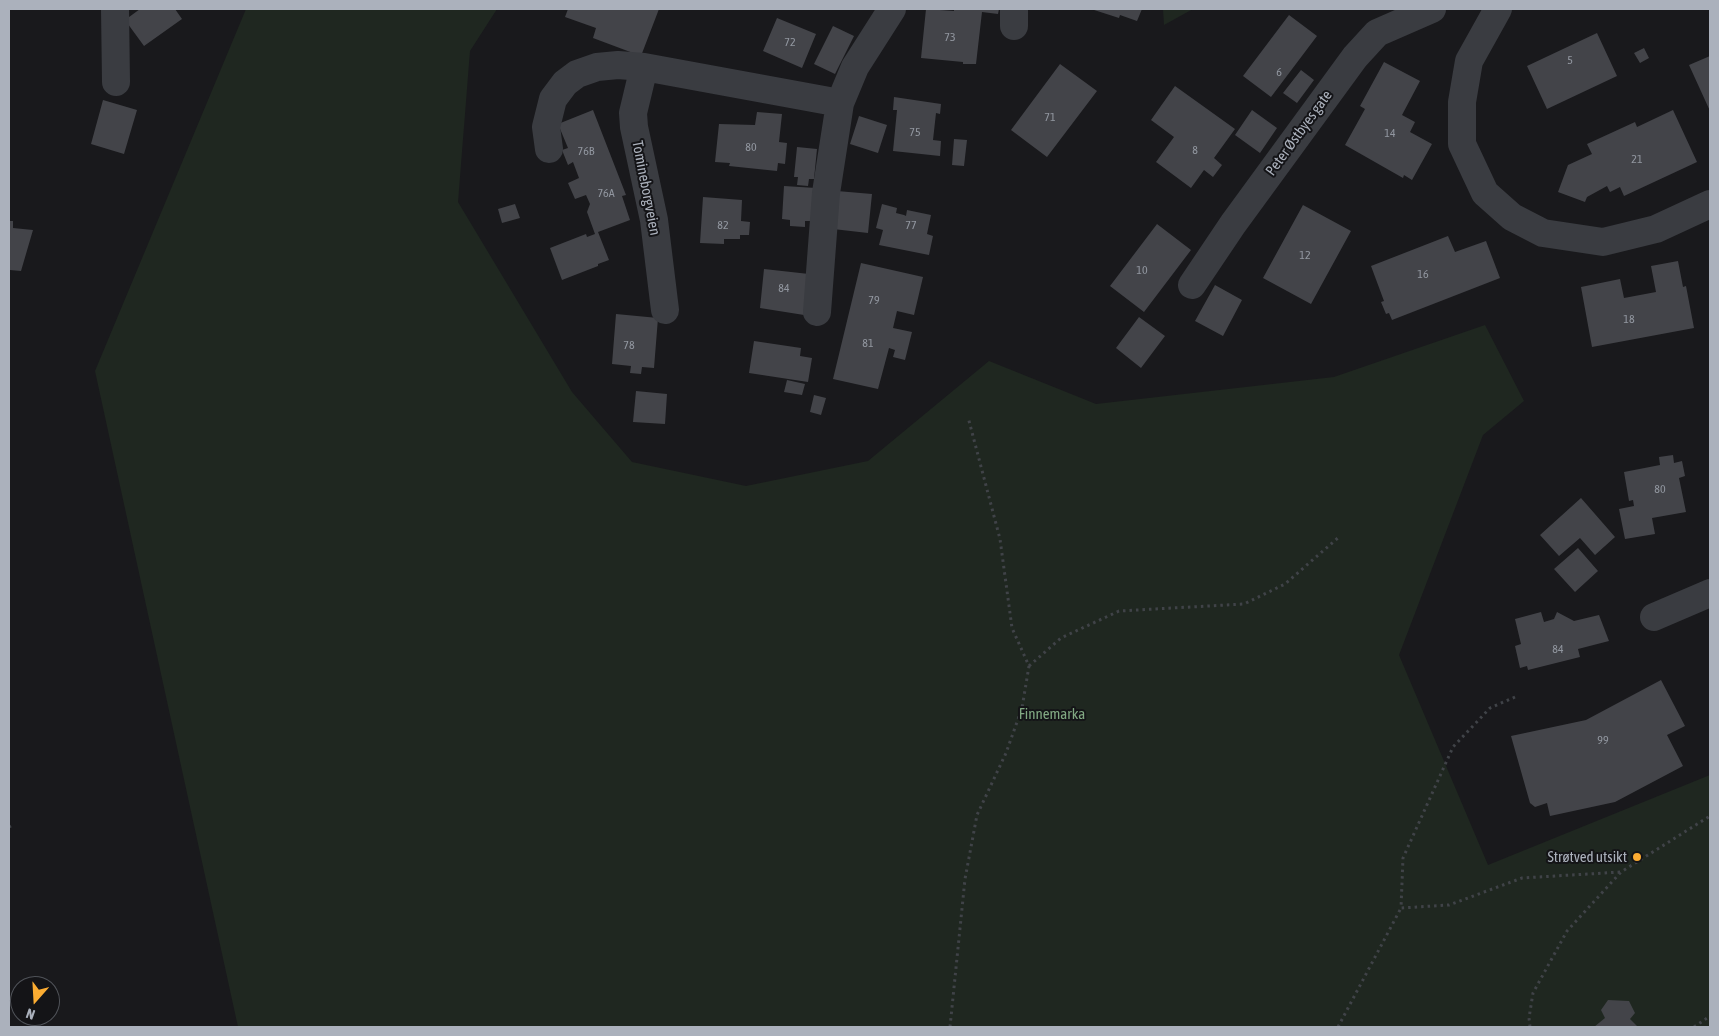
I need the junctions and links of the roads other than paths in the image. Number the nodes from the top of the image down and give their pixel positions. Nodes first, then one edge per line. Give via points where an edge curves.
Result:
1 (114, 9) edge
2 (892, 9) edge
3 (1432, 9) edge
4 (1498, 9) edge
5 (644, 67) junction
6 (116, 82) dead end
7 (840, 103) junction
8 (549, 149) dead end
9 (1710, 204) edge
10 (1192, 285) dead end
11 (665, 310) dead end
12 (817, 312) dead end
13 (1710, 593) edge
14 (1654, 617) dead end

1 - 6 street
2 - 7 street via 855,67
3 - 10 street, Peter Østbyes gate via 1377,33 1354,57
4 - 9 street via 1469,61 1462,102 1462,144 1481,185 1492,199 1512,217 1543,233 1604,242 1656,229
5 - 7 street
5 - 8 street via 597,67 577,74 565,83 548,114
5 - 11 street, Tomineborgveien via 633,113 634,127 654,220
7 - 12 street via 826,193
13 - 14 street

